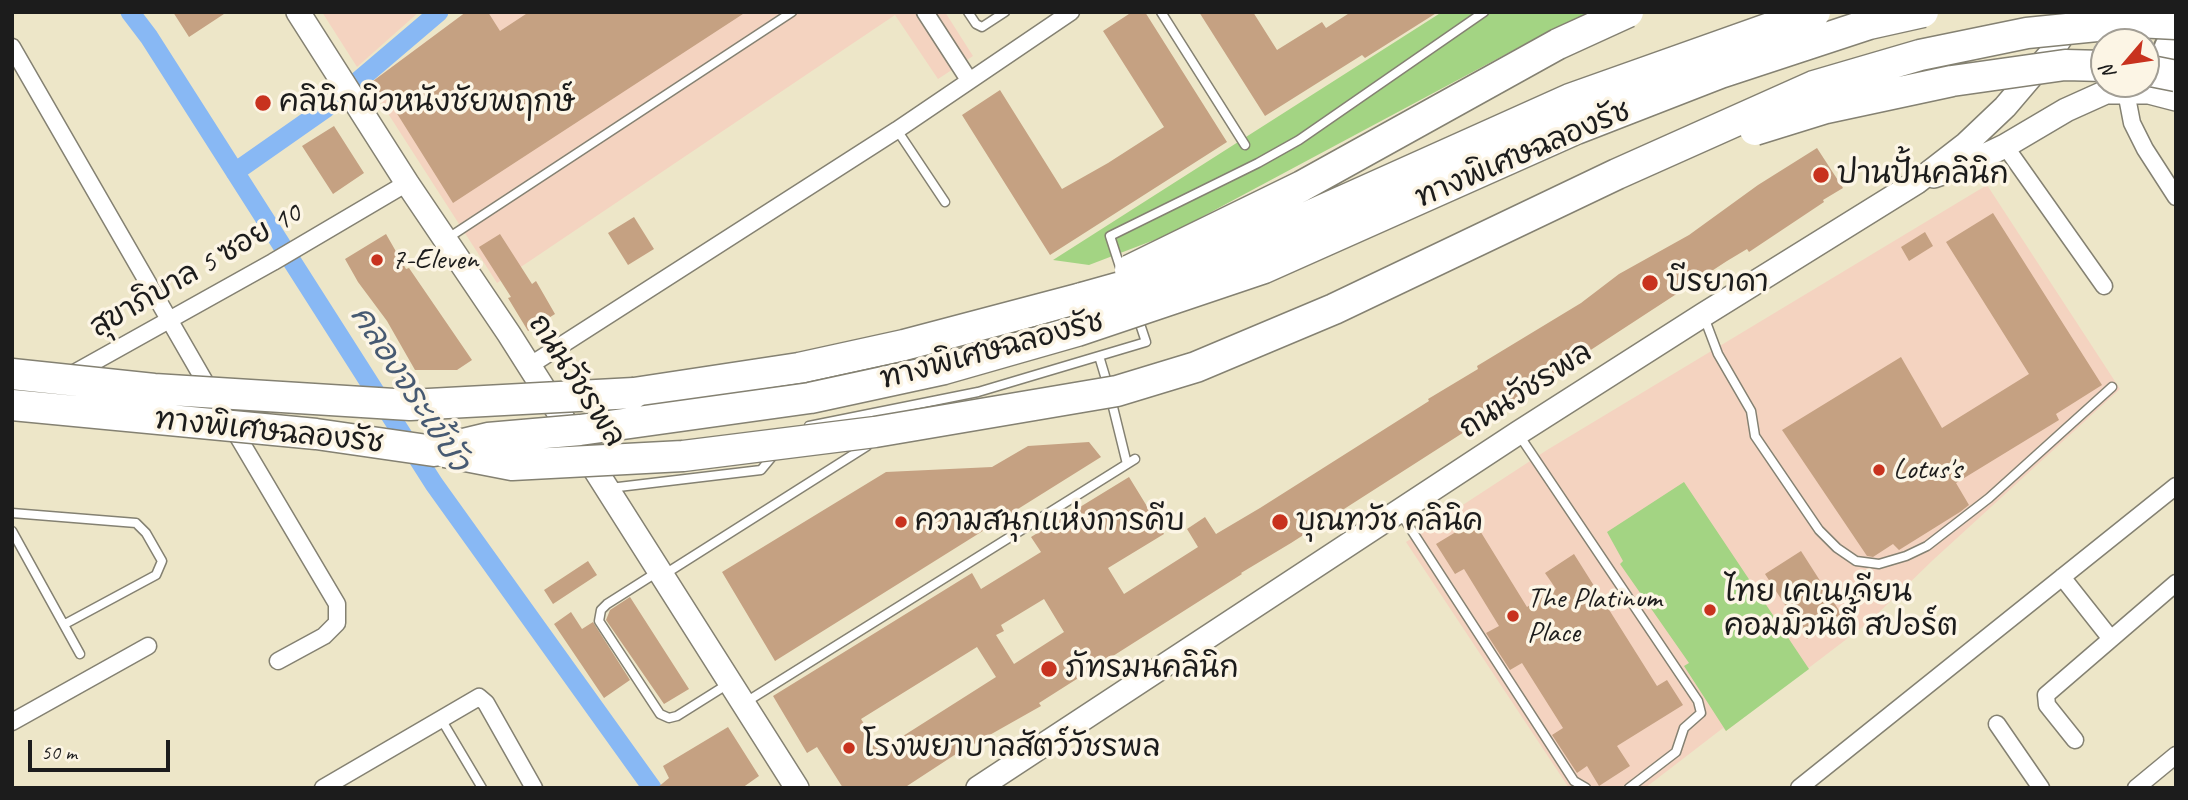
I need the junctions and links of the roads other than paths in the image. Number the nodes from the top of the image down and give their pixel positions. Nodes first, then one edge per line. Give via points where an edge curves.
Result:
1 (298, 12) edge
2 (792, 12) edge
3 (925, 12) edge
4 (968, 12) edge
5 (1005, 12) edge
6 (1071, 12) edge
7 (1161, 12) edge
8 (1484, 12) edge
9 (1628, 12) edge
10 (1815, 12) edge
11 (1923, 12) edge
12 (2077, 12) edge
13 (2094, 12) edge
14 (2176, 15) edge
15 (2176, 24) edge
16 (2124, 28) edge
17 (2142, 28) edge
18 (2154, 28) edge
19 (2090, 32) edge
20 (2176, 37) edge
21 (12, 47) edge
22 (2090, 66) edge
23 (2160, 71) edge
24 (970, 80) junction
25 (2176, 84) edge
26 (2093, 98) edge
27 (2127, 98) edge
28 (897, 130) junction
29 (1245, 145) dead end
30 (2005, 146) junction
31 (1617, 174) junction
32 (1917, 182) junction
33 (407, 183) junction
34 (2176, 197) edge
35 (945, 202) dead end
36 (445, 240) junction
37 (2104, 286) dead end
38 (1128, 289) dead end
39 (1082, 299) junction
40 (1132, 302) dead end
41 (1703, 314) junction
42 (169, 320) junction
43 (1099, 356) junction
44 (529, 366) junction
45 (12, 374) edge
46 (2112, 387) dead end
47 (12, 406) edge
48 (805, 427) dead end
49 (792, 429) dead end
50 (1518, 433) junction
51 (867, 446) dead end
52 (434, 450) junction
53 (2176, 486) edge
54 (607, 488) junction
55 (1400, 512) junction
56 (12, 513) edge
57 (12, 531) edge
58 (661, 573) junction
59 (2062, 577) junction
60 (2176, 583) edge
61 (65, 624) junction
62 (2111, 639) junction
63 (148, 646) dead end
64 (80, 654) dead end
65 (278, 661) dead end
66 (730, 682) junction
67 (744, 704) junction
68 (441, 719) junction
69 (12, 722) edge
70 (1997, 724) dead end
71 (2075, 740) dead end
72 (2176, 755) edge
73 (323, 788) edge
74 (482, 788) edge
75 (534, 788) edge
76 (797, 788) edge
77 (978, 788) edge
78 (1586, 788) edge
79 (1629, 788) edge
80 (1799, 788) edge
81 (2041, 788) edge
82 (2136, 788) edge

1 - 33 main road, ถนนวัชรพล
2 - 36 lane
3 - 24 street
4 - 5 lane via 982,27
6 - 24 street
7 - 29 lane
8 - 38 lane via 1299,140 1110,236
9 - 39 highway, bridge via 1558,44 1313,180 1136,266
10 - 39 highway, ทางพิเศษฉลองรัช, bridge via 1570,99 1249,243
11 - 52 highway, ทางพิเศษฉลองรัช, bridge via 1868,24 1720,73 1576,129 1264,268 1077,331 944,369 810,398 488,438
12 - 32 main road, ถนนวัชรพล via 2051,53 2005,107
13 - 16 street
14 - 17 highway, bridge
15 - 18 highway, bridge
19 - 31 highway, bridge via 2027,33 1854,74 1814,86
20 - 25 main road via 2165,56 2168,75
21 - 42 street
22 - 31 highway, bridge via 1965,79 1826,108
23 - 25 street
24 - 28 street
26 - 30 main road
27 - 34 street via 2145,149
28 - 35 lane
28 - 44 street
30 - 32 main road
30 - 37 street
31 - 52 highway, bridge via 1334,309 1196,367 1117,391 874,432 682,456 512,465
32 - 41 main road, ถนนวัชรพล
33 - 36 main road, ถนนวัชรพล
33 - 42 street, สุขาภิบาล 5 ซอย 10
36 - 44 main road, ถนนวัชรพล
39 - 45 highway, ทางพิเศษฉลองรัช, bridge via 799,368 634,393 410,405 154,389
40 - 43 lane via 1146,342
41 - 46 lane via 1718,354 1751,411 1755,436 1819,530 1856,561 1879,564 1927,546 1989,498
41 - 50 main road, ถนนวัชรพล
42 - 47 street, สุขาภิบาล 5 ซอย 10
42 - 65 street via 337,604 337,623 324,636
43 - 48 lane via 978,392
43 - 67 lane via 1131,462
44 - 54 main road, ถนนวัชรพล
47 - 52 highway, ทางพิเศษฉลองรัช, bridge via 316,434
49 - 54 lane via 761,470
50 - 55 main road, ถนนวัชรพล
50 - 79 lane via 1698,701 1701,713 1684,729 1676,752
51 - 58 lane
53 - 59 street
54 - 58 main road, ถนนวัชรพล
55 - 77 main road, ถนนวัชรพล
55 - 78 lane via 1574,781
56 - 61 lane via 135,523 162,561 156,575
57 - 61 lane
58 - 66 main road, ถนนวัชรพล
58 - 66 lane via 607,604 599,621 660,714 677,716
59 - 62 street
59 - 80 street
60 - 62 street
61 - 64 lane
62 - 71 street via 2046,695 2047,705
63 - 69 street
66 - 67 main road, ถนนวัชรพล
67 - 76 main road, ถนนวัชรพล
68 - 73 street
68 - 74 lane
68 - 75 street via 482,698
70 - 81 street
72 - 82 street

